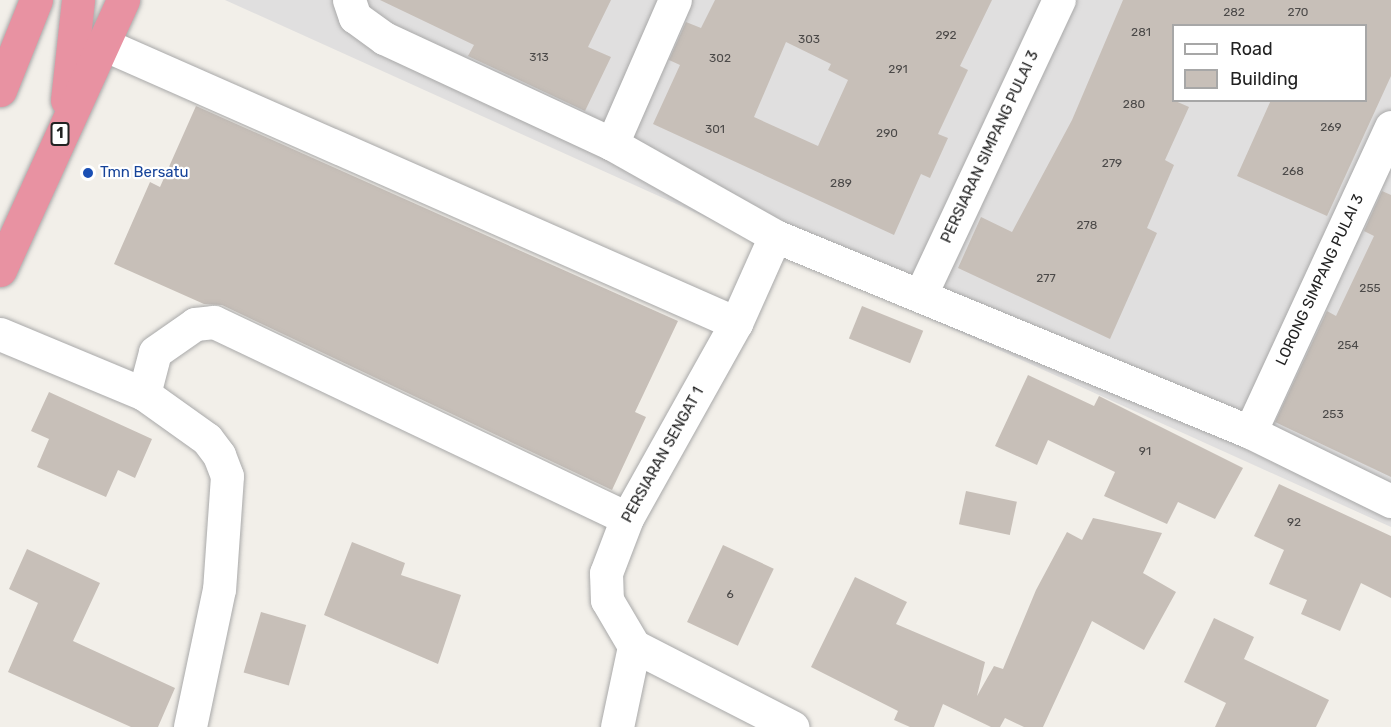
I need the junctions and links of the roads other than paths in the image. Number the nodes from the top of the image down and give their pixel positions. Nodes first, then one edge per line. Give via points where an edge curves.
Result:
1 (36, 0) edge
2 (78, 0) edge
3 (123, 0) edge
4 (675, 0) edge
5 (1059, 0) edge
6 (352, 8) edge
7 (103, 44) junction
8 (0, 90) edge
9 (64, 125) junction
10 (1391, 127) edge
11 (612, 144) junction
12 (775, 236) junction
13 (0, 270) edge
14 (921, 294) junction
15 (736, 323) junction
16 (0, 334) edge
17 (144, 394) junction
18 (1250, 432) junction
19 (1391, 501) edge
20 (627, 518) junction
21 (634, 646) junction
22 (190, 727) edge
23 (617, 727) edge
24 (792, 727) edge

1 - 8 highway
2 - 9 highway
3 - 7 highway, 1
4 - 11 street
5 - 14 street, PERSIARAN SIMPANG PULAI 3
6 - 11 street via 384,38
7 - 9 highway, 1
7 - 15 street
9 - 13 highway, 1
10 - 18 street, LORONG SIMPANG PULAI 3
11 - 12 street
12 - 14 street
12 - 15 street, PERSIARAN SENGAT 1
14 - 18 street
15 - 20 street, PERSIARAN SENGAT 1
16 - 17 street
17 - 20 street via 155,352 195,324 214,322
17 - 22 street via 207,439 226,476 219,589
18 - 19 street
20 - 21 street, PERSIARAN SENGAT 1 via 606,573 608,600
21 - 23 street
21 - 24 street

